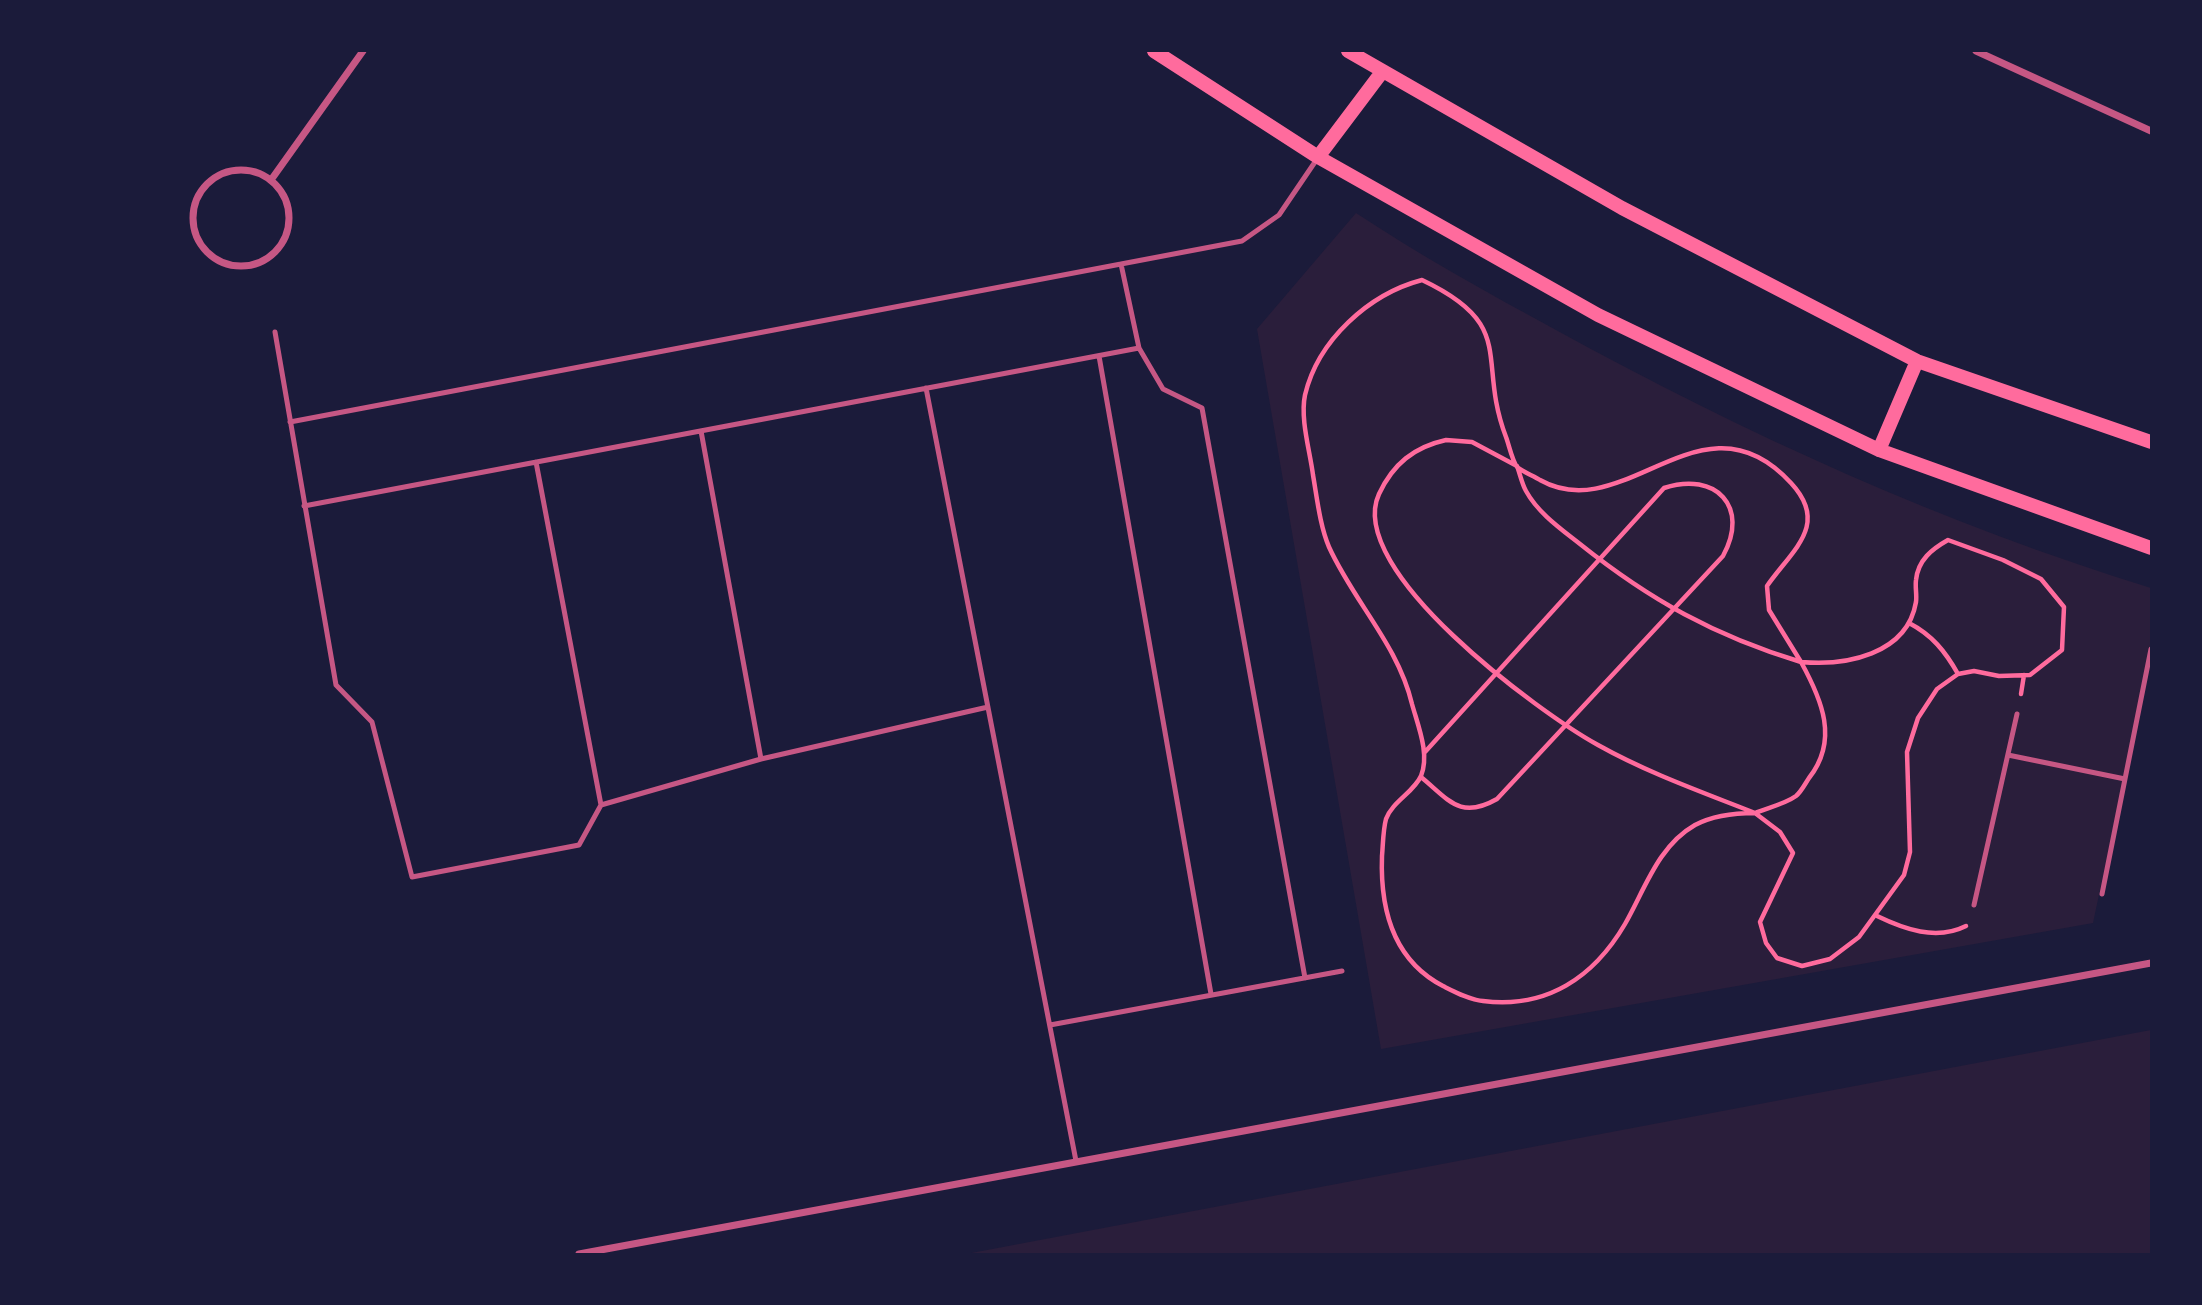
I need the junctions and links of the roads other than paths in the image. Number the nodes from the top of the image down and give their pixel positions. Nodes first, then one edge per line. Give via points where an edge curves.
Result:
1 (363, 51) edge
2 (1154, 51) edge
3 (1348, 51) edge
4 (1976, 51) edge
5 (1382, 72) junction
6 (2151, 131) edge
7 (1318, 157) junction
8 (271, 180) junction
9 (1121, 264) junction
10 (275, 332) dead end
11 (1139, 348) junction
12 (1099, 356) junction
13 (1917, 361) junction
14 (926, 388) junction
15 (290, 422) junction
16 (701, 431) junction
17 (2151, 442) edge
18 (1879, 450) junction
19 (537, 462) junction
20 (304, 506) junction
21 (2151, 548) edge
22 (2151, 649) edge
23 (988, 707) junction
24 (2017, 714) dead end
25 (2008, 754) junction
26 (761, 760) junction
27 (2125, 779) junction
28 (601, 805) junction
29 (2102, 894) dead end
30 (1974, 905) road end
31 (2151, 963) edge
32 (1342, 971) dead end
33 (1305, 978) junction
34 (1211, 994) junction
35 (1050, 1025) junction
36 (1076, 1161) junction
37 (579, 1254) edge

1 - 8 street
2 - 7 main road
3 - 5 main road
4 - 6 street
5 - 7 main road
5 - 13 main road via 1622,208
7 - 9 lane via 1279,215 1242,241
7 - 18 main road via 1598,315
8 - 8 street via 287,204 288,225 280,245 257,262 241,266 210,255 199,243 193,211 209,181 240,170
9 - 11 lane
9 - 15 lane
10 - 15 lane
11 - 12 lane
11 - 33 lane via 1163,389 1202,408
12 - 14 lane
12 - 34 lane
13 - 17 main road
13 - 18 main road
14 - 16 lane
14 - 23 lane
15 - 20 lane
16 - 19 lane
16 - 26 lane
18 - 21 main road
19 - 20 lane
19 - 28 lane
20 - 28 lane via 336,685 372,722 412,877 579,845
22 - 27 lane
23 - 26 lane
23 - 35 lane
24 - 25 lane
25 - 27 lane
25 - 30 lane
26 - 28 lane
27 - 29 lane
31 - 36 street
32 - 33 lane
33 - 34 lane
34 - 35 lane
35 - 36 lane
36 - 37 street

